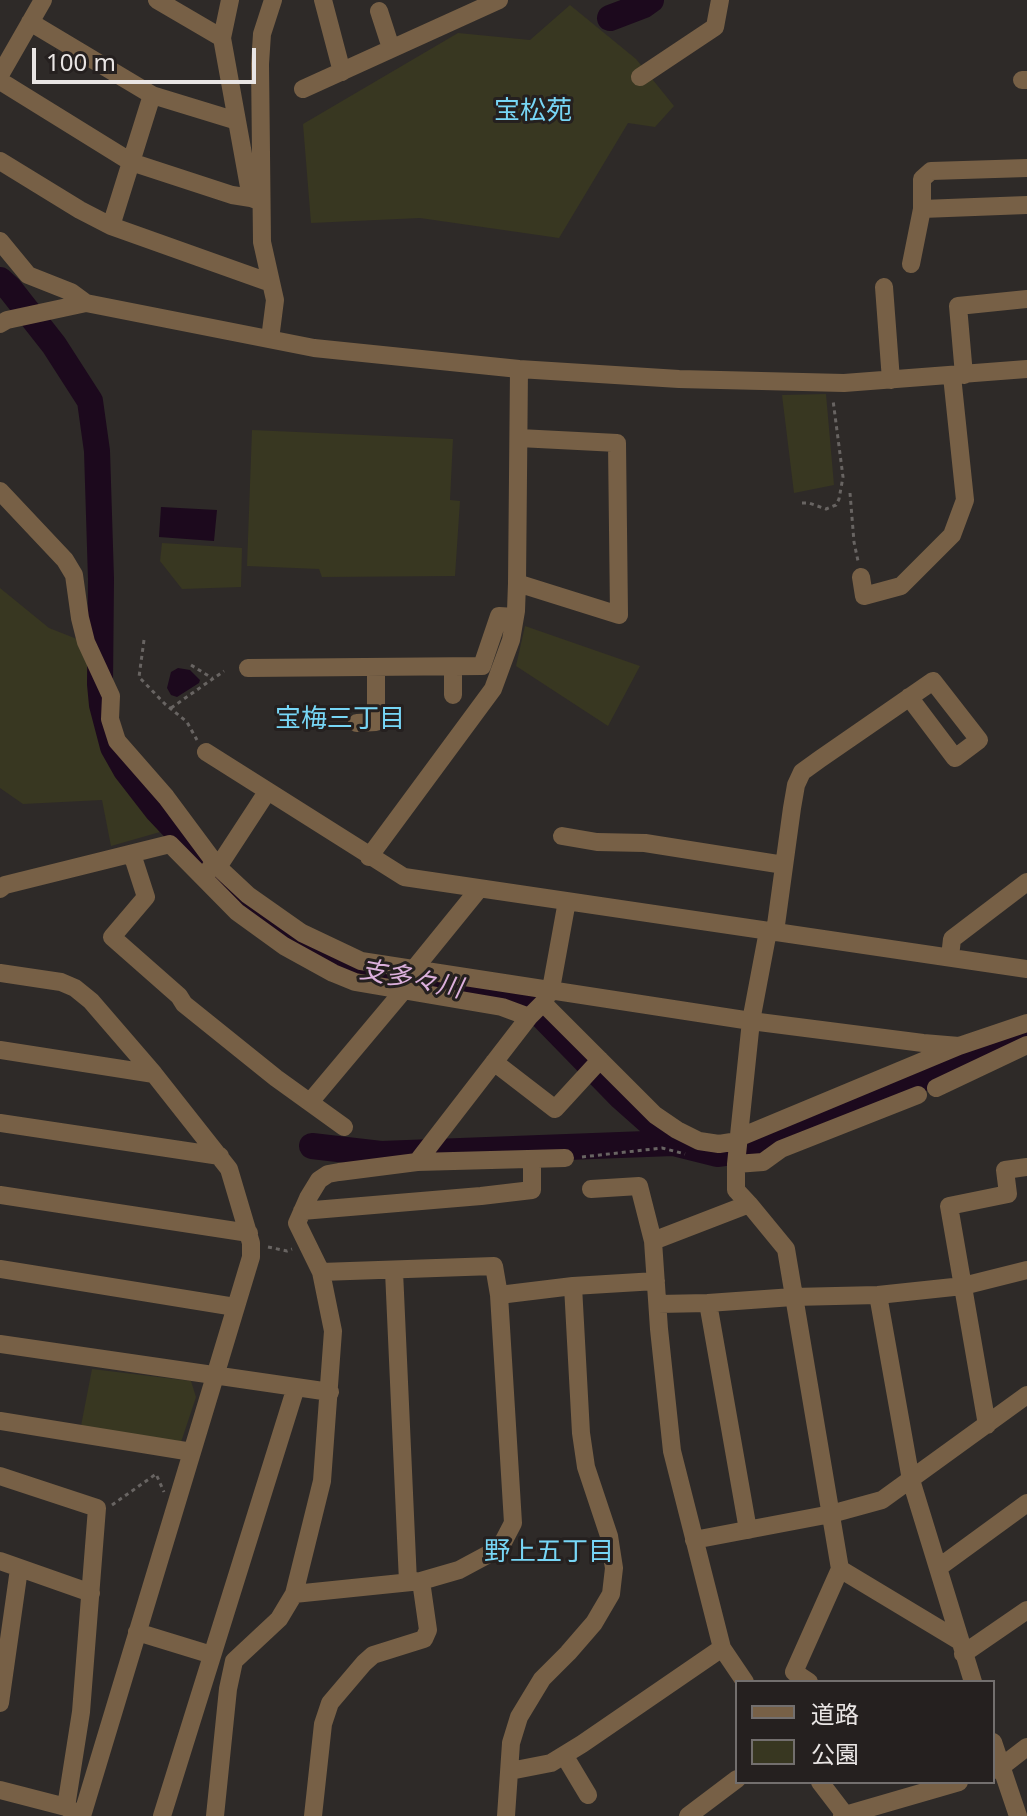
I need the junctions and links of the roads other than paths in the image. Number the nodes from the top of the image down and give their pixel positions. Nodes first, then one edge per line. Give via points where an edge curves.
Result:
1 (43, 0) edge
2 (157, 0) edge
3 (230, 0) edge
4 (273, 0) edge
5 (323, 0) edge
6 (720, 0) edge
7 (494, 1) edge
8 (379, 11) dead end
9 (30, 22) junction
10 (222, 38) junction
11 (391, 48) junction
12 (342, 72) junction
13 (0, 75) edge
14 (640, 77) dead end
15 (0, 81) edge
16 (303, 89) dead end
17 (152, 95) junction
18 (237, 121) junction
19 (0, 161) edge
20 (131, 162) junction
21 (1027, 168) edge
22 (256, 200) junction
23 (1027, 205) edge
24 (922, 209) junction
25 (111, 226) junction
26 (0, 241) edge
27 (911, 264) dead end
28 (271, 283) junction
29 (884, 287) dead end
30 (1027, 299) edge
31 (86, 303) junction
32 (6, 319) edge
33 (270, 339) junction
34 (519, 369) junction
35 (1027, 369) edge
36 (958, 376) junction
37 (891, 380) junction
38 (519, 438) junction
39 (0, 491) edge
40 (861, 577) road end
41 (517, 583) junction
42 (515, 617) junction
43 (376, 667) junction
44 (453, 667) junction
45 (248, 668) dead end
46 (453, 695) dead end
47 (909, 697) dead end
48 (357, 723) dead end
49 (206, 752) road end
50 (267, 792) junction
51 (562, 836) dead end
52 (132, 854) junction
53 (369, 857) junction
54 (784, 865) junction
55 (218, 867) junction
56 (196, 869) junction
57 (1027, 882) edge
58 (2, 886) edge
59 (479, 889) junction
60 (567, 901) junction
61 (771, 932) junction
62 (950, 957) junction
63 (414, 969) junction
64 (1027, 969) edge
65 (0, 973) edge
66 (404, 990) junction
67 (547, 996) junction
68 (529, 1017) junction
69 (751, 1021) junction
70 (1027, 1023) edge
71 (1027, 1045) edge
72 (959, 1046) junction
73 (0, 1050) edge
74 (600, 1060) junction
75 (494, 1062) junction
76 (154, 1074) junction
77 (310, 1102) junction
78 (0, 1123) edge
79 (344, 1127) dead end
80 (737, 1151) junction
81 (220, 1156) junction
82 (573, 1157) road end
83 (532, 1159) junction
84 (417, 1162) junction
85 (1027, 1167) edge
86 (591, 1189) dead end
87 (0, 1195) edge
88 (749, 1204) junction
89 (302, 1211) junction
90 (250, 1238) junction
91 (653, 1241) junction
92 (0, 1269) edge
93 (1027, 1270) edge
94 (394, 1271) junction
95 (321, 1272) junction
96 (656, 1281) junction
97 (573, 1286) junction
98 (963, 1286) junction
99 (499, 1295) junction
100 (878, 1295) junction
101 (793, 1297) junction
102 (708, 1303) junction
103 (658, 1304) junction
104 (235, 1307) junction
105 (0, 1344) edge
106 (216, 1374) junction
107 (296, 1387) junction
108 (330, 1392) junction
109 (1027, 1395) edge
110 (0, 1421) edge
111 (987, 1425) junction
112 (192, 1452) junction
113 (0, 1476) edge
114 (911, 1480) junction
115 (1027, 1503) edge
116 (831, 1514) junction
117 (748, 1530) junction
118 (694, 1540) junction
119 (0, 1561) edge
120 (938, 1568) junction
121 (19, 1569) junction
122 (840, 1569) junction
123 (414, 1581) junction
124 (91, 1593) junction
125 (294, 1594) junction
126 (1027, 1610) edge
127 (137, 1632) junction
128 (961, 1647) junction
129 (722, 1648) junction
130 (212, 1655) junction
131 (744, 1680) edge
132 (806, 1680) edge
133 (972, 1680) edge
134 (0, 1703) edge
135 (1027, 1747) edge
136 (564, 1755) junction
137 (997, 1768) edge
138 (510, 1771) junction
139 (735, 1781) edge
140 (821, 1784) edge
141 (952, 1784) edge
142 (0, 1790) edge
143 (588, 1795) dead end
144 (77, 1813) edge
145 (162, 1816) edge
146 (215, 1816) edge
147 (313, 1816) edge
148 (506, 1816) edge
149 (688, 1816) edge
150 (844, 1816) edge
151 (1018, 1816) edge

1 - 9 street
2 - 10 street
3 - 10 street
4 - 22 street via 262,34
5 - 12 street
6 - 14 street via 715,27
7 - 11 street
8 - 11 street
9 - 13 street
9 - 17 street
10 - 18 street
11 - 12 street
12 - 16 street
15 - 20 street
17 - 18 street
17 - 20 street
18 - 22 street
19 - 25 street
20 - 22 street
20 - 25 street
21 - 24 street via 931,171 922,179
22 - 28 street
23 - 24 street
24 - 27 street
25 - 28 street
26 - 31 street via 28,275
28 - 33 street via 275,300
29 - 37 street
30 - 36 street via 958,306
31 - 32 street
31 - 33 street
33 - 34 street
34 - 37 street via 679,379
34 - 38 street
35 - 36 street
36 - 37 street
36 - 40 street via 965,500 952,535 901,586 864,596
38 - 41 street
38 - 41 street via 617,443 619,615
39 - 55 street via 74,575 86,642 111,696 110,719 117,741
41 - 42 street
42 - 44 street via 499,616 482,666
42 - 53 street via 493,689
43 - 44 street
43 - 45 street
43 - 48 street via 376,722
44 - 46 street
47 - 54 street via 802,772
49 - 50 street
50 - 53 street
50 - 55 street
51 - 54 street
52 - 56 street via 170,844
52 - 58 street
52 - 77 street via 146,897 112,937 184,1004
53 - 59 street via 404,877
54 - 61 street
55 - 56 street
55 - 63 street via 302,933 361,961
56 - 66 street via 237,912 284,946 355,982
57 - 62 street via 952,939
59 - 60 street
59 - 63 street
60 - 61 street
60 - 67 street
61 - 62 street
61 - 69 street
62 - 64 street
63 - 67 street
65 - 76 street via 75,988
66 - 68 street via 502,1007
66 - 77 street
67 - 68 street
67 - 69 street
67 - 74 street
68 - 75 street
69 - 72 street
69 - 80 street
70 - 72 street
71 - 80 street via 781,1149 763,1162
72 - 80 street
73 - 76 street
74 - 75 street via 555,1109
74 - 80 street via 677,1130
75 - 84 street
76 - 81 street
77 - 79 street
78 - 81 street
80 - 88 street via 736,1190
81 - 90 street
82 - 83 street
83 - 84 street
83 - 89 street via 532,1190
84 - 89 street via 328,1174
85 - 98 street via 1005,1170 1008,1194 949,1206
86 - 91 street via 639,1186
87 - 90 street
88 - 91 street
88 - 101 street via 786,1249
89 - 95 street via 297,1223
90 - 104 street via 251,1257
91 - 96 street
92 - 104 street
93 - 98 street
94 - 95 street
94 - 99 street via 494,1266
94 - 123 street
95 - 108 street via 333,1331
96 - 97 street
96 - 103 street
97 - 99 street
97 - 138 street via 581,1433 586,1467 609,1536 611,1594 594,1623 542,1679 519,1717
98 - 100 street
98 - 111 street
99 - 123 street via 513,1523 500,1548 459,1570
100 - 101 street
100 - 114 street
101 - 102 street
101 - 116 street
102 - 103 street
102 - 117 street
103 - 118 street via 669,1438
104 - 106 street
105 - 106 street
106 - 107 street
106 - 112 street
107 - 108 street
107 - 130 street
108 - 125 street via 322,1481
109 - 111 street
110 - 112 street
111 - 114 street
112 - 127 street
113 - 124 street via 97,1508
114 - 116 street via 882,1500
114 - 120 street
115 - 120 street
116 - 117 street
116 - 122 street
117 - 118 street
118 - 129 street
119 - 121 street
120 - 128 street
121 - 124 street
121 - 134 street
122 - 128 street
122 - 132 street via 794,1672
123 - 125 street
123 - 147 street via 428,1630 424,1639 373,1655 330,1703
124 - 144 street
125 - 146 street via 279,1619 234,1661
126 - 128 street
127 - 130 street
127 - 144 street
128 - 133 street
129 - 131 street
129 - 136 street
130 - 145 street
135 - 137 street
136 - 138 street
136 - 143 street
137 - 151 street
138 - 148 street
139 - 149 street
140 - 150 street
141 - 150 street
142 - 144 street

